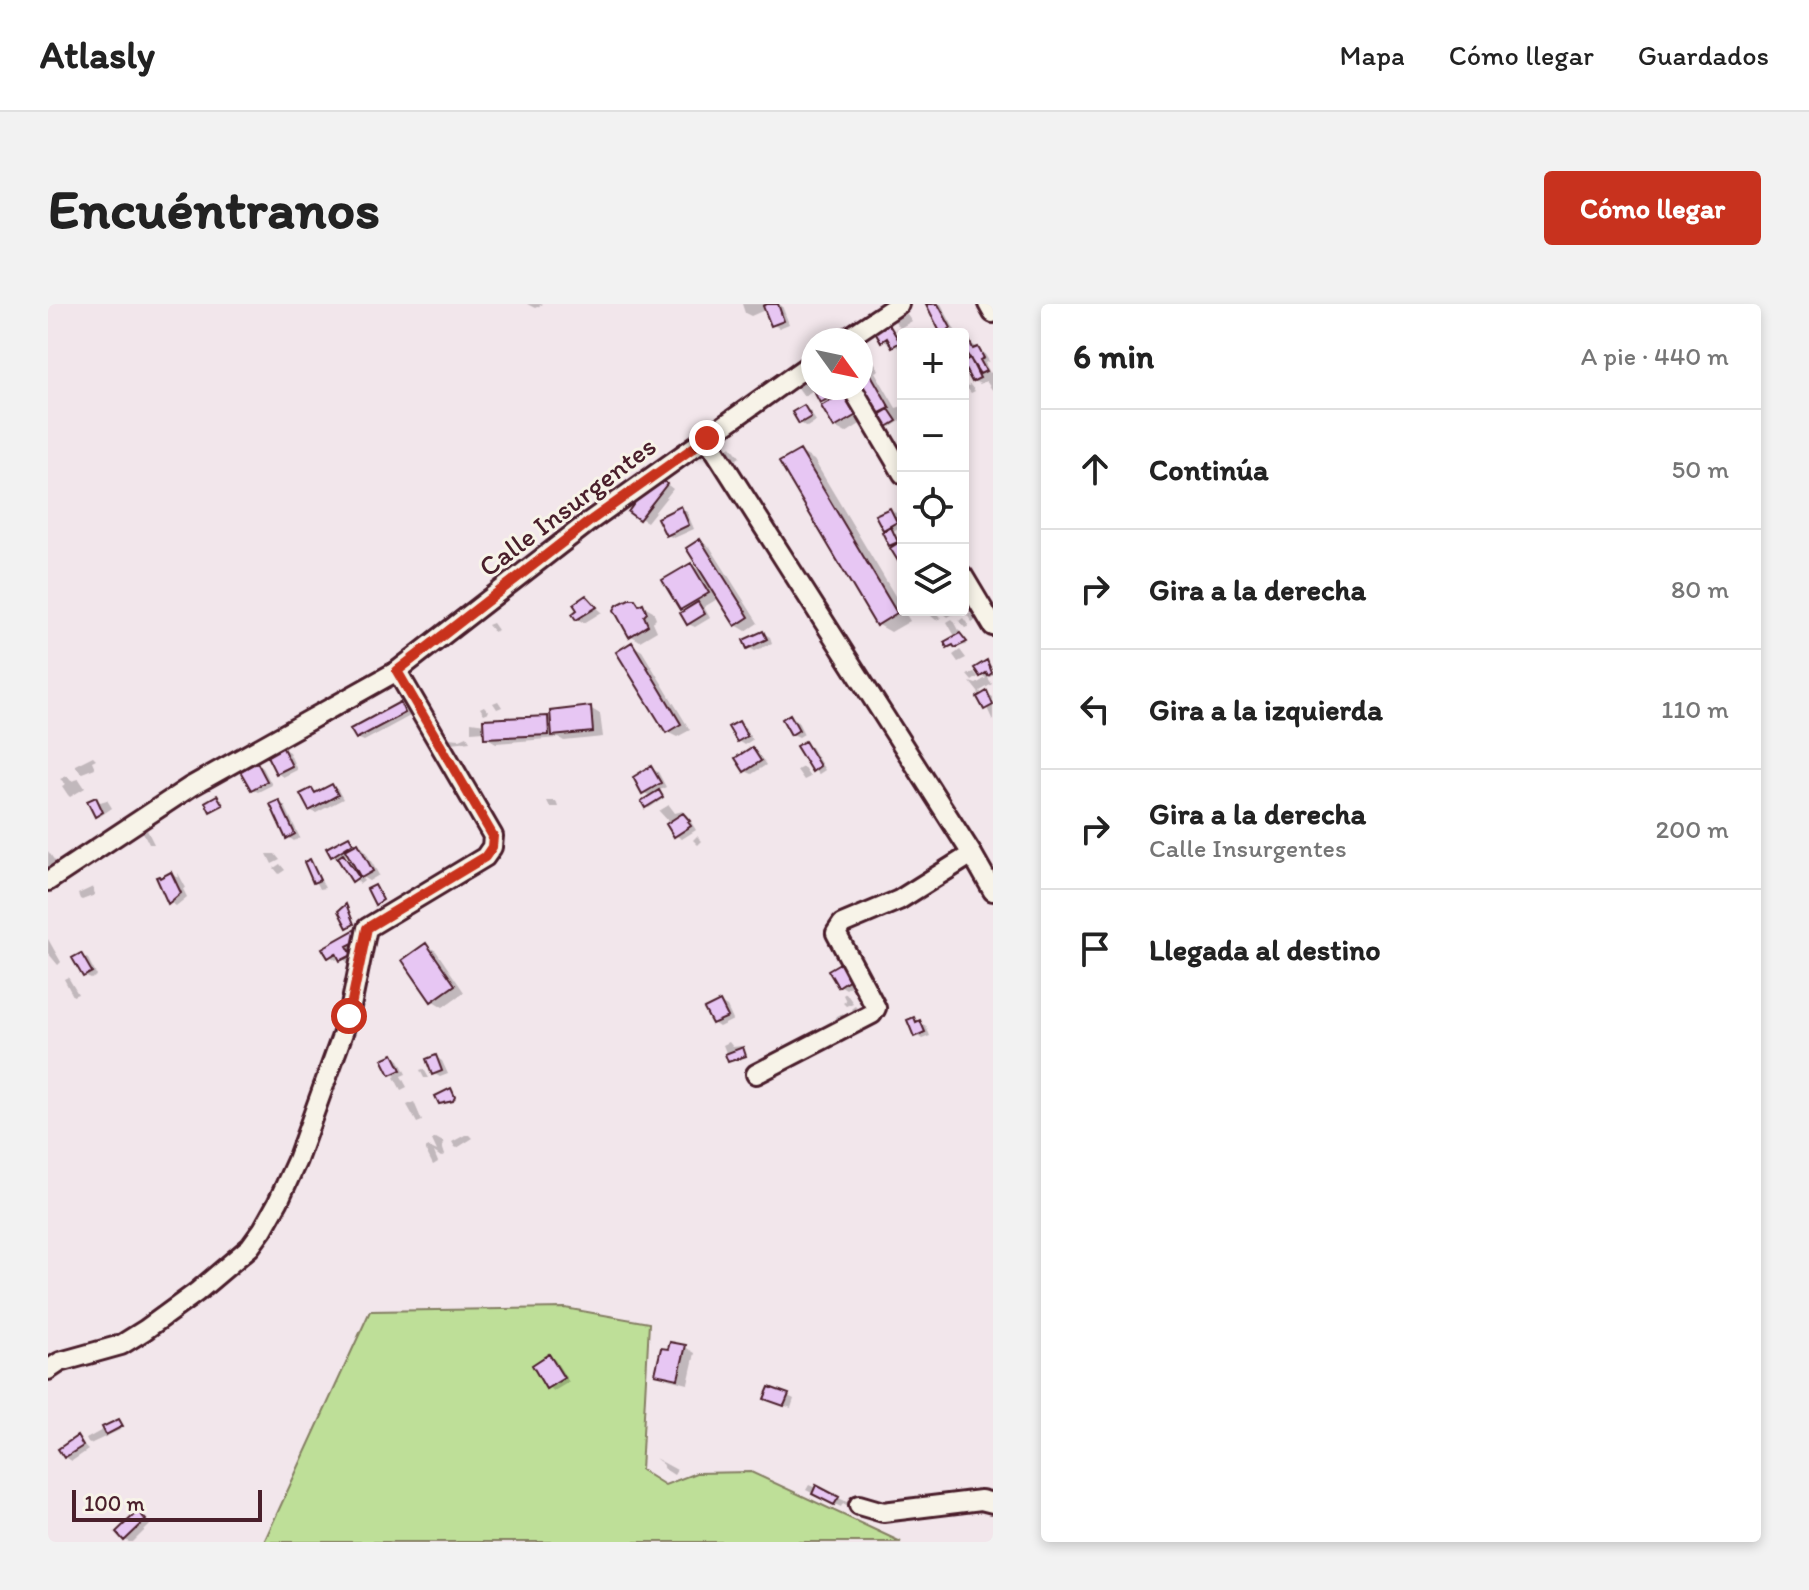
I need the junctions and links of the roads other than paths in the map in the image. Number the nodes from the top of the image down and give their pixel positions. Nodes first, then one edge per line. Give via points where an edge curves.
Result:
1 (899, 304) edge
2 (988, 304) edge
3 (993, 313) edge
4 (863, 328) edge
5 (801, 371) edge
6 (859, 400) edge
7 (707, 438) junction
8 (902, 472) edge
9 (969, 586) edge
10 (993, 626) edge
11 (397, 671) junction
12 (972, 854) junction
13 (48, 881) edge
14 (993, 891) edge
15 (756, 1074) dead end
16 (48, 1370) edge
17 (993, 1503) edge
18 (859, 1505) dead end

1 - 4 street
2 - 3 street
5 - 7 street, Calle Insurgentes
6 - 8 street
7 - 11 street, Calle Insurgentes
7 - 12 street
9 - 10 street
11 - 13 street, Calle Insurgentes via 190,787
11 - 16 street via 493,836 492,847 485,857 367,928 349,1016 297,1160 250,1247 121,1345
12 - 14 street
12 - 15 street via 899,900 842,924 836,933 876,1008
17 - 18 street via 883,1512

